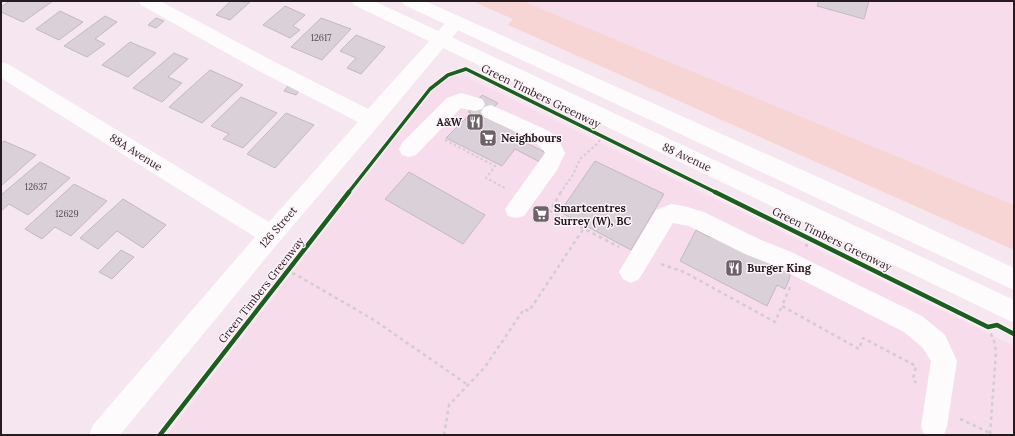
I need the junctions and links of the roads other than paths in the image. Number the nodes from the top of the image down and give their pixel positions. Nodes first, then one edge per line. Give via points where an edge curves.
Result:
1 (147, 1) edge
2 (360, 1) edge
3 (410, 1) edge
4 (456, 22) junction
5 (440, 40) junction
6 (1, 69) edge
7 (372, 120) junction
8 (409, 149) dead end
9 (520, 204) road end
10 (270, 235) junction
11 (631, 272) dead end
12 (1014, 278) edge
13 (1014, 312) edge
14 (934, 426) dead end
15 (103, 435) edge

1 - 7 main road
2 - 5 main road, 88 Avenue
3 - 4 main road
4 - 5 main road, 126 Street
4 - 12 main road
5 - 7 main road, 126 Street
5 - 13 main road, 88 Avenue
6 - 10 main road, 88A Avenue
7 - 10 main road, 126 Street
8 - 9 main road via 454,103 461,100 542,137 553,148 554,159
10 - 15 main road, 126 Street
11 - 14 main road via 664,217 671,214 684,215 798,267 913,324 935,342 942,352 944,361

